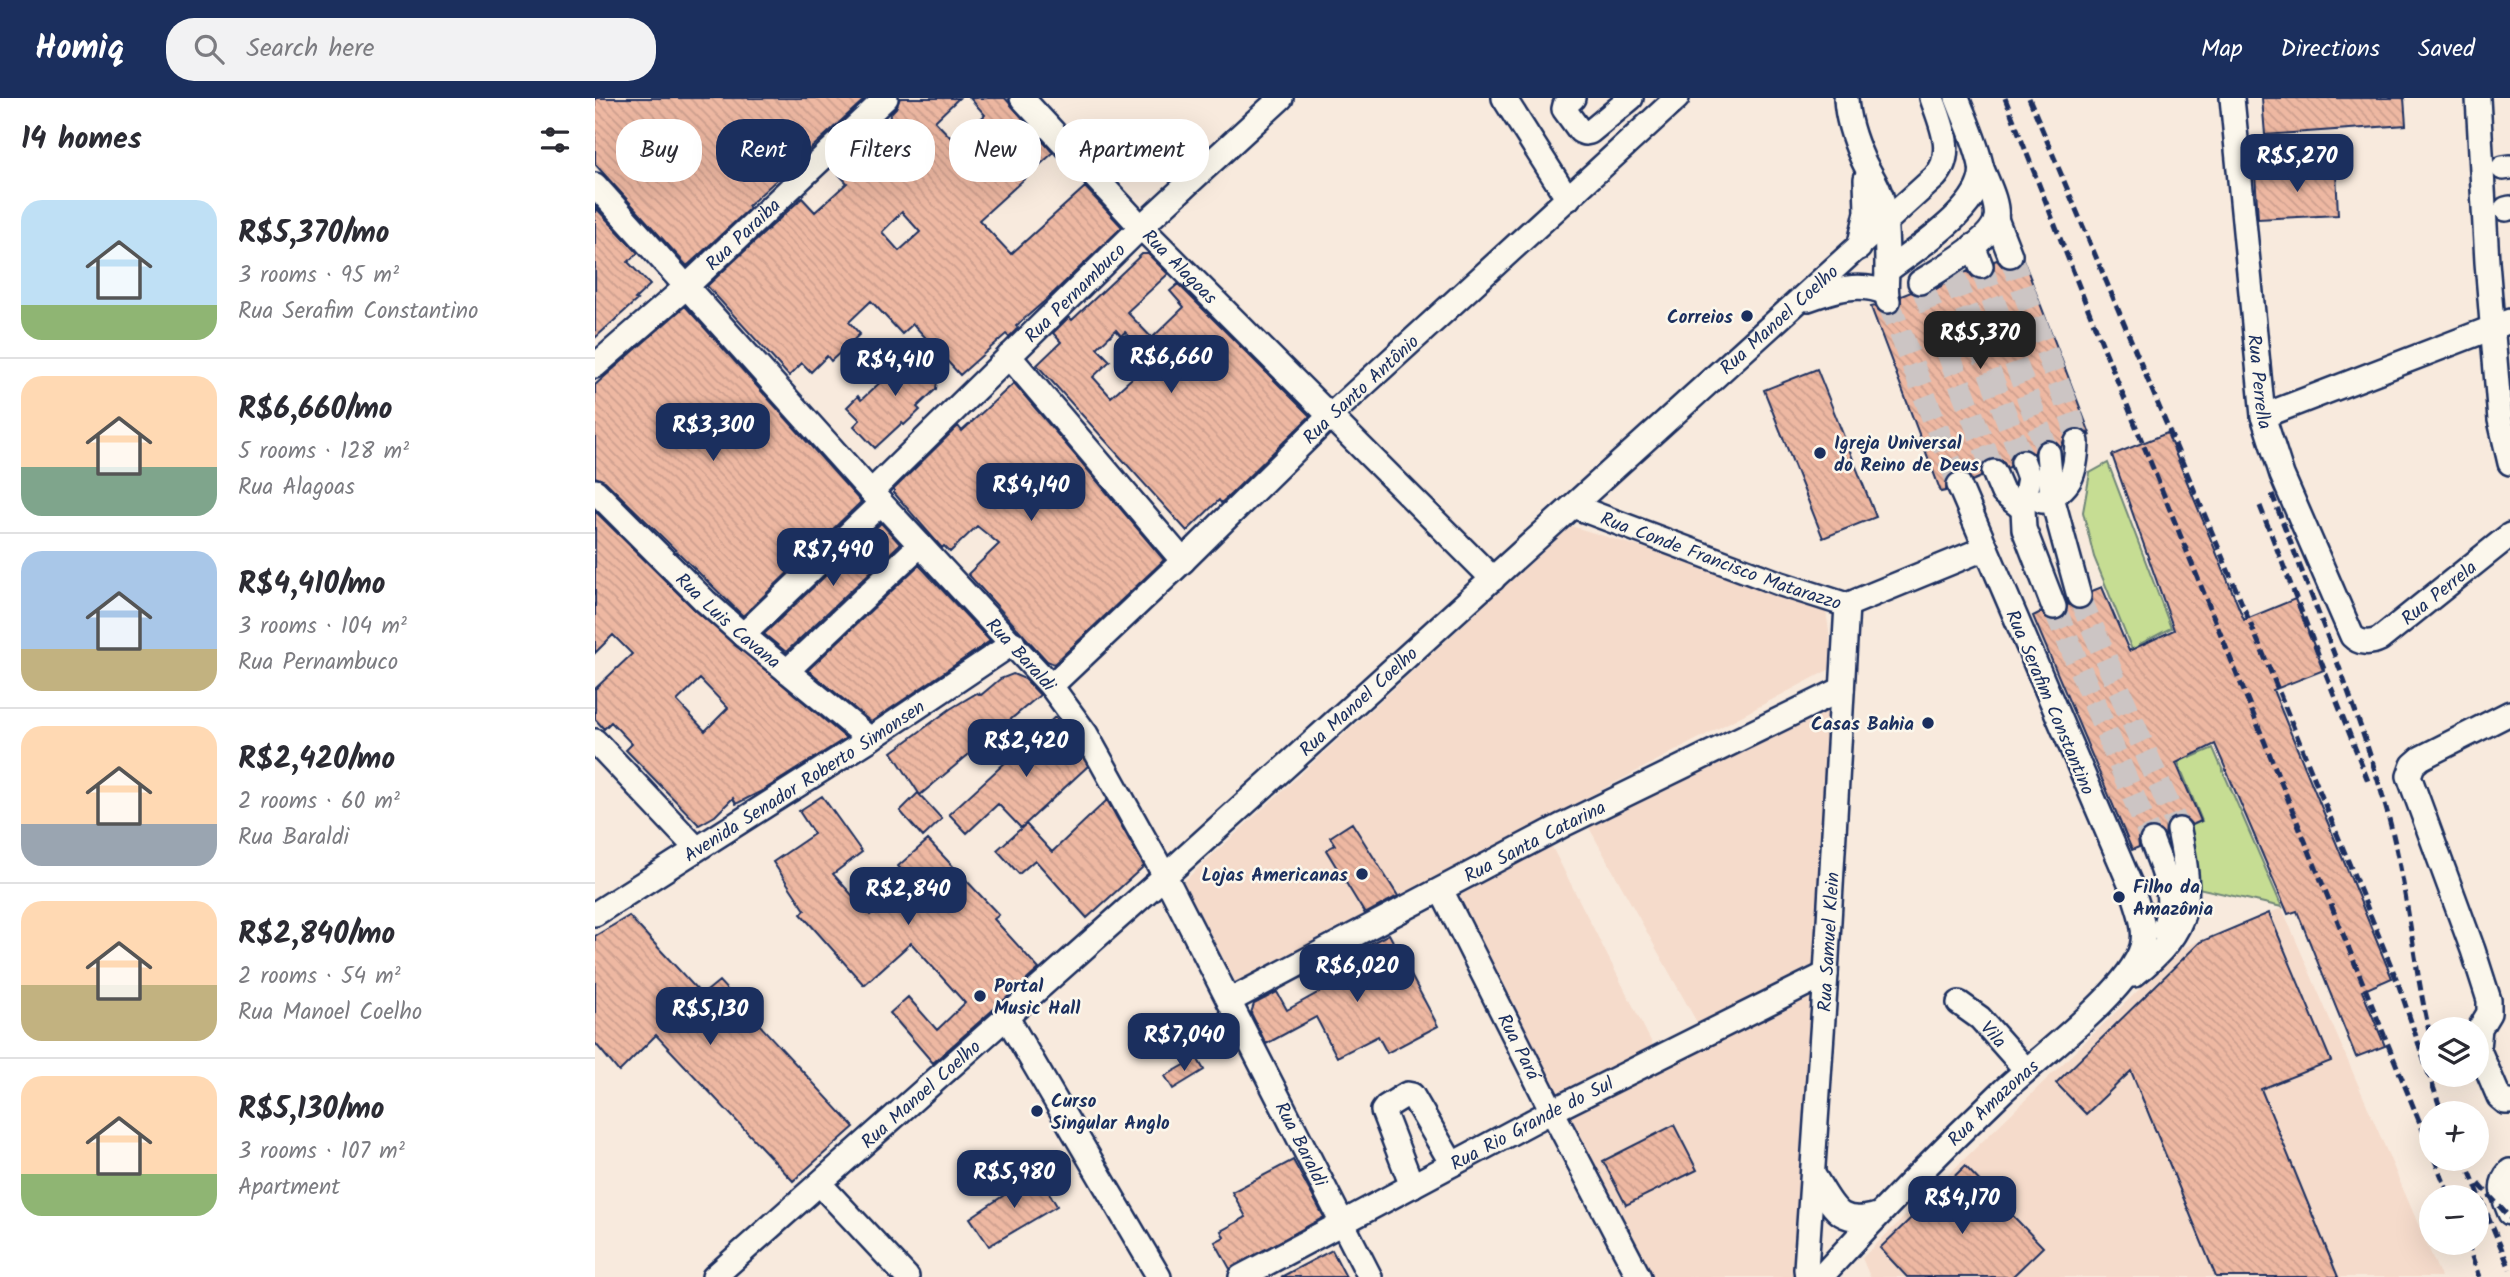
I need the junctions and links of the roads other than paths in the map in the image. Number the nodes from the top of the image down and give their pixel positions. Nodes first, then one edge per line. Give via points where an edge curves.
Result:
1 (886, 98) edge
2 (1022, 98) edge
3 (1281, 98) edge
4 (1504, 98) edge
5 (1573, 98) edge
6 (1631, 98) edge
7 (1677, 98) edge
8 (1846, 98) edge
9 (1932, 98) edge
10 (1957, 98) edge
11 (2232, 98) edge
12 (2478, 98) edge
13 (1981, 166) junction
14 (1869, 172) junction
15 (595, 185) edge
16 (1919, 190) junction
17 (1568, 199) junction
18 (1996, 219) junction
19 (1885, 224) junction
20 (1141, 227) junction
21 (1859, 248) junction
22 (2010, 255) tunnel mouth
23 (1892, 280) junction
24 (686, 287) junction
25 (1796, 303) junction
26 (2502, 325) edge
27 (1009, 356) junction
28 (595, 366) edge
29 (1330, 416) junction
30 (2263, 416) junction
31 (2077, 442) tunnel mouth
32 (2048, 453) tunnel mouth
33 (2510, 463) edge
34 (1994, 472) tunnel mouth
35 (1959, 485) tunnel mouth
36 (595, 491) edge
37 (876, 497) junction
38 (2052, 497) junction
39 (1573, 506) junction
40 (2022, 509) junction
41 (2510, 535) edge
42 (920, 545) junction
43 (1986, 548) junction
44 (1183, 561) junction
45 (1493, 579) junction
46 (2079, 596) tunnel mouth
47 (1847, 605) junction
48 (2054, 607) tunnel mouth
49 (743, 635) junction
50 (1013, 643) junction
51 (2362, 643) joint
52 (787, 671) junction
53 (1051, 686) junction
54 (1842, 689) junction
55 (2510, 713) edge
56 (870, 739) junction
57 (595, 741) edge
58 (2179, 830) tunnel mouth
59 (2152, 841) tunnel mouth
60 (696, 849) junction
61 (1165, 876) junction
62 (1441, 890) junction
63 (595, 914) edge
64 (2142, 919) junction
65 (2168, 934) junction
66 (1826, 974) junction
67 (2113, 992) junction
68 (1229, 1001) junction
69 (1959, 1003) dead end
70 (1006, 1016) junction
71 (2026, 1070) junction
72 (2510, 1102) edge
73 (1552, 1111) junction
74 (1453, 1164) junction
75 (2510, 1171) edge
76 (1814, 1176) junction
77 (820, 1184) junction
78 (1412, 1186) junction
79 (2510, 1213) edge
80 (1877, 1214) junction
81 (1342, 1223) junction
82 (714, 1277) edge
83 (907, 1277) edge
84 (1159, 1277) edge
85 (1241, 1277) edge
86 (1370, 1277) edge
87 (1639, 1277) edge
88 (1807, 1277) edge
89 (1821, 1277) edge

1 - 24 street, Rua Paraiba
2 - 20 street, Rua Alagoas
3 - 20 street, Rua Pernambuco
4 - 17 street
5 - 6 street via 1564,109 1585,133
7 - 17 street, Rua Santo Antônio
8 - 14 street via 1853,135
9 - 16 street, Rua Manoel Coelho via 1946,142 1946,159 1941,172
10 - 13 street
11 - 30 street, Rua Perrella
12 - 26 street via 2487,262
13 - 18 street
13 - 23 street via 1971,199
14 - 16 street via 1894,189
14 - 19 street via 1882,201
14 - 21 street
15 - 24 street, Rua Baraldi
16 - 19 street, Rua Manoel Coelho
17 - 29 street, Rua Santo Antônio
18 - 22 street
18 - 23 street via 1977,256 1922,285
19 - 21 street, Rua Manoel Coelho
19 - 23 street
20 - 27 street, Rua Pernambuco
20 - 29 street, Rua Alagoas
21 - 25 street, Rua Manoel Coelho
23 - 25 street via 1871,288 1825,292
24 - 28 street, Rua Paraiba
24 - 37 street, Rua Baraldi
25 - 39 street, Rua Manoel Coelho
26 - 30 street
26 - 33 street via 2500,420
27 - 37 street, Rua Pernambuco
27 - 44 street
29 - 44 street, Rua Santo Antônio
29 - 45 street, Rua Alagoas
30 - 51 street, Rua Perrella via 2282,475 2347,628
31 - 38 street via 2069,484
32 - 38 street
34 - 40 street via 2003,493
35 - 43 street, Rua Serafim Constantino
36 - 49 street, Rua Luis Cavana
37 - 42 street, Rua Baraldi
37 - 49 street, Rua Pernambuco
38 - 40 street
38 - 40 street via 2026,470
38 - 46 street
39 - 45 street, Rua Manoel Coelho
39 - 47 street, Rua Conde Francisco Matarazzo
40 - 48 street via 2024,529
41 - 51 street, Rua Perrela via 2380,639
42 - 50 street, Rua Baraldi
42 - 52 street
43 - 47 street, Rua Conde Francisco Matarazzo
43 - 64 street, Rua Serafim Constantino
44 - 53 street, Rua Santo Antônio
45 - 61 street, Rua Manoel Coelho
47 - 54 street, Rua Samuel Klein
49 - 52 street, Rua Luis Cavana
50 - 53 street, Rua Baraldi
50 - 56 street, Avenida Senador Roberto Simonsen
52 - 56 street, Rua Luis Cavana
53 - 61 street, Rua Baraldi via 1086,734
54 - 62 street, Rua Santa Catarina
54 - 66 street, Rua Samuel Klein
55 - 72 street via 2421,758 2409,776 2489,1000 2477,1048 2498,1097
56 - 60 street, Avenida Senador Roberto Simonsen
57 - 60 street
58 - 65 street via 2188,880 2183,919
59 - 65 street via 2170,889
60 - 63 street, Avenida Senador Roberto Simonsen
61 - 68 street, Rua Baraldi
61 - 70 street, Rua Manoel Coelho
62 - 68 street, Rua Santa Catarina
62 - 73 street, Rua Pará
64 - 65 street
64 - 67 street, Rua Amazonas via 2142,948
65 - 67 street via 2146,965
66 - 73 street, Rua Rio Grande do Sul
66 - 76 street, Rua Samuel Klein
67 - 71 street, Rua Amazonas
68 - 81 street, Rua Baraldi
69 - 71 street, Vila via 1980,1018
70 - 77 street, Rua Manoel Coelho
70 - 84 street
71 - 80 street, Rua Amazonas
73 - 74 street, Rua Rio Grande do Sul
73 - 87 street, Rua Pará
74 - 78 street, Rua Rio Grande do Sul
74 - 78 street via 1407,1094 1383,1111
75 - 79 street via 2501,1185
76 - 80 street via 1848,1218 1859,1221
76 - 88 street, Rua Samuel Klein
77 - 82 street, Rua Manoel Coelho
77 - 83 street
78 - 81 street, Rua Rio Grande do Sul
80 - 89 street, Rua Amazonas
81 - 85 street, Rua Rio Grande do Sul
81 - 86 street, Rua Baraldi

